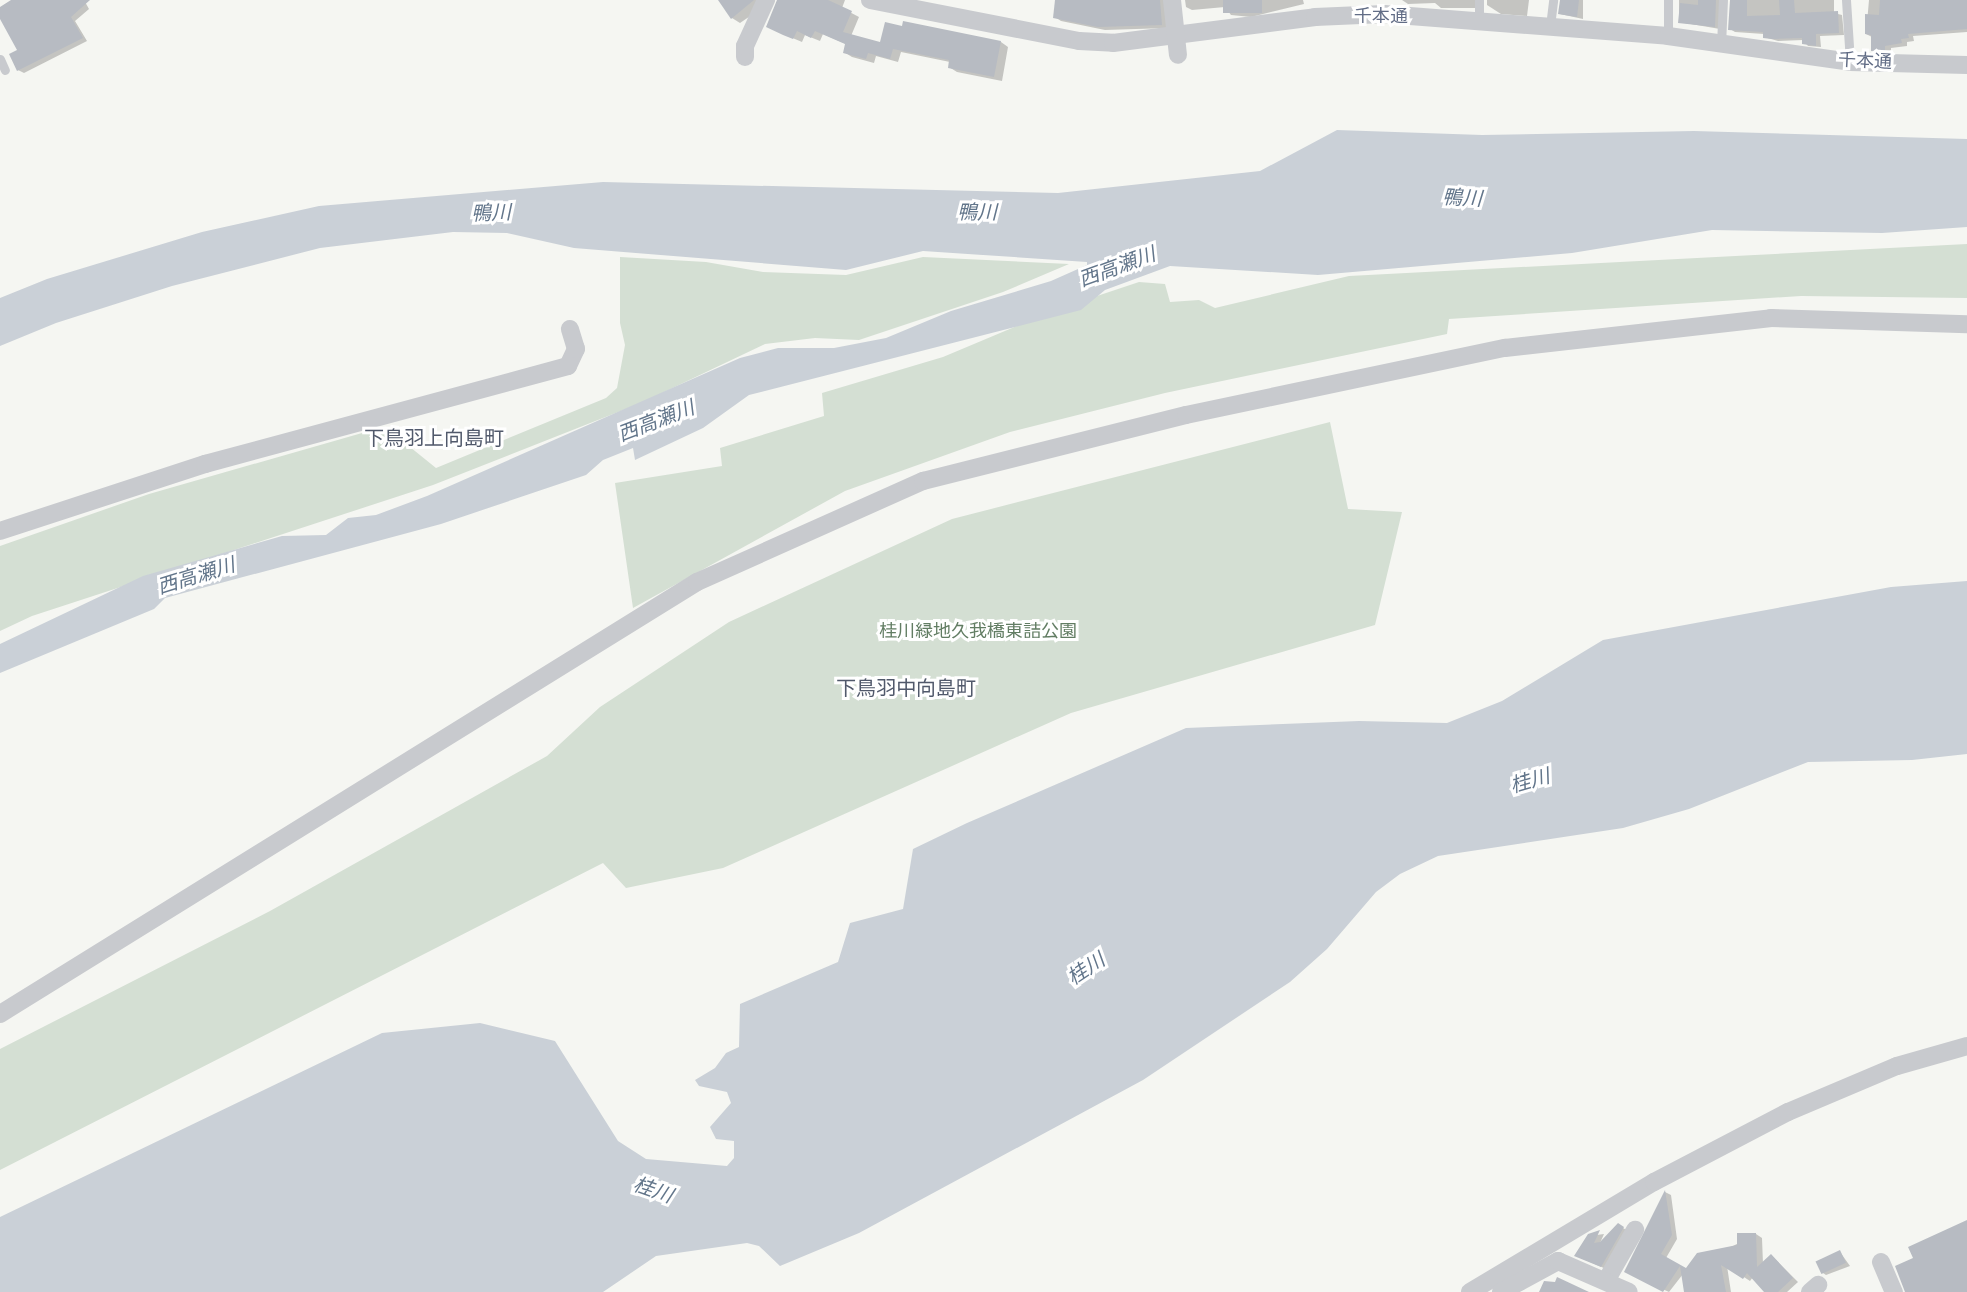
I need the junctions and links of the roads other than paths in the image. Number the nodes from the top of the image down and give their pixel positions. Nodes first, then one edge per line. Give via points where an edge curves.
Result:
1 (766, 0) edge
2 (870, 0) edge
3 (1172, 0) edge
4 (1479, 0) edge
5 (1553, 0) edge
6 (1668, 0) edge
7 (1723, 0) edge
8 (1846, 0) edge
9 (1384, 7) edge
10 (1479, 20) junction
11 (1550, 26) junction
12 (1174, 36) junction
13 (1668, 36) junction
14 (1721, 45) junction
15 (1178, 55) dead end
16 (746, 57) dead end
17 (0, 59) edge
18 (1850, 62) junction
19 (1967, 65) edge
20 (4, 70) dead end
21 (1967, 324) edge
22 (570, 329) dead end
23 (0, 531) edge
24 (0, 1014) edge
25 (1967, 1046) edge
26 (1635, 1230) dead end
27 (1881, 1262) dead end
28 (1606, 1281) junction
29 (1470, 1292) edge
30 (1501, 1292) edge
31 (1629, 1292) edge
32 (1894, 1292) edge

1 - 16 street via 745,46
2 - 12 street, 千本通 via 1079,40 1113,43
3 - 12 street
4 - 10 lane
5 - 11 lane
6 - 13 lane
7 - 14 lane
8 - 18 lane
9 - 10 street, 千本通
9 - 12 street, 千本通
10 - 11 street, 千本通
11 - 13 street, 千本通
12 - 15 street
13 - 14 street, 千本通
14 - 18 street, 千本通
17 - 20 lane
18 - 19 street, 千本通
21 - 24 street via 1771,318 1505,348 1186,416 923,481 697,582
22 - 23 street via 576,349 568,366 205,464
25 - 29 street via 1897,1066 1788,1112 1654,1182
26 - 28 street
27 - 32 street
28 - 30 street via 1558,1261
28 - 31 street

